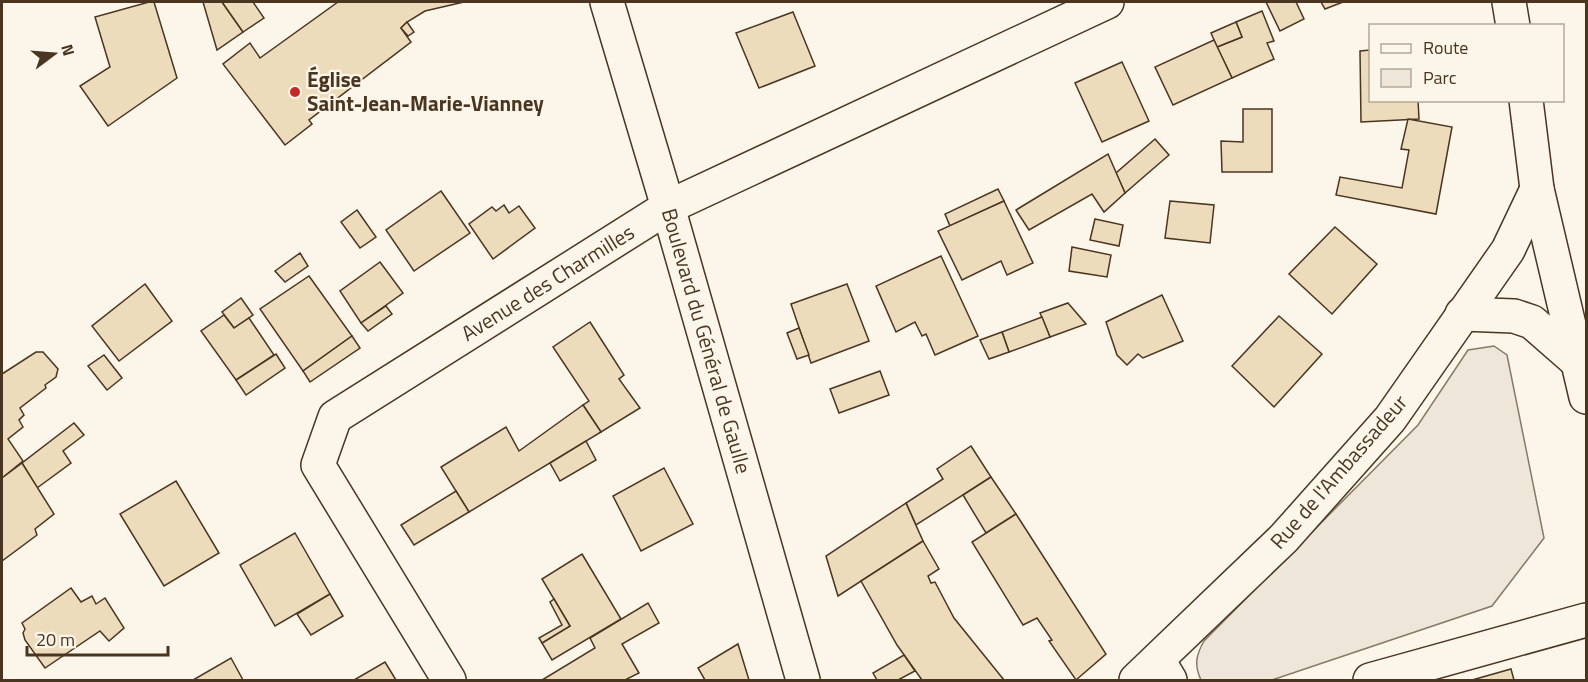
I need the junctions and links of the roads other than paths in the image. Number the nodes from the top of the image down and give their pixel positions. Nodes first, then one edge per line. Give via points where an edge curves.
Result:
1 (607, 2) edge
2 (1107, 2) edge
3 (1509, 2) edge
4 (1513, 24) edge
5 (1526, 102) edge
6 (1537, 189) junction
7 (668, 207) junction
8 (1462, 314) junction
9 (1580, 364) junction
10 (1587, 397) edge
11 (1587, 620) edge
12 (1155, 674) edge
13 (449, 681) edge
14 (802, 681) edge
15 (1370, 681) edge

1 - 7 street, Boulevard du Général de Gaulle
2 - 7 street, Avenue des Charmilles
3 - 4 street
5 - 6 street
6 - 8 street, Rue de l'Ambassadeur via 1508,250
6 - 9 street
7 - 13 street, Avenue des Charmilles via 335,417 318,465
7 - 14 street, Boulevard du Général de Gaulle
8 - 9 street via 1514,316 1532,322
8 - 12 street, Rue de l'Ambassadeur via 1390,419
9 - 10 street
11 - 15 street

